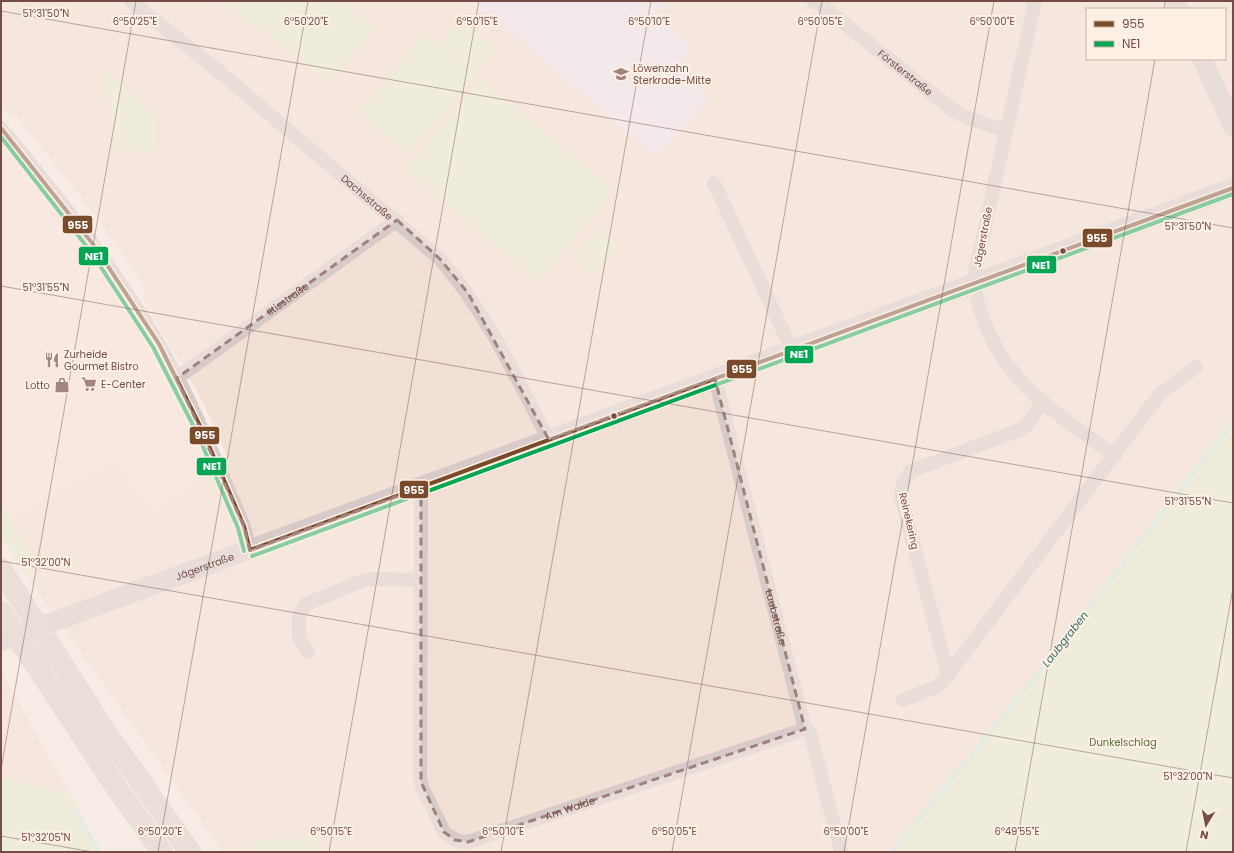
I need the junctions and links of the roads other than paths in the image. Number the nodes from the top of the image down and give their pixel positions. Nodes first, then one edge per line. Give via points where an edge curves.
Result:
1 (131, 1) edge
2 (813, 1) edge
3 (1035, 1) edge
4 (1202, 60) edge
5 (1233, 126) edge
6 (1, 128) edge
7 (1005, 131) junction
8 (714, 183) dead end
9 (1233, 188) edge
10 (397, 220) junction
11 (974, 284) junction
12 (792, 350) junction
13 (1196, 367) dead end
14 (177, 378) junction
15 (715, 379) junction
16 (1043, 402) junction
17 (549, 440) junction
18 (1115, 456) junction
19 (417, 489) junction
20 (250, 550) junction
21 (1, 569) edge
22 (420, 580) junction
23 (2, 614) edge
24 (1, 641) edge
25 (308, 652) dead end
26 (948, 675) junction
27 (903, 700) dead end
28 (805, 729) junction
29 (116, 787) junction
30 (158, 808) junction
31 (143, 852) edge
32 (162, 852) edge
33 (190, 852) edge
34 (204, 852) edge
35 (841, 852) edge

1 - 10 street, Dachsstraße
2 - 7 street, Försterstraße via 954,111
3 - 7 street, Jägerstraße
4 - 5 street
6 - 14 street via 104,258 141,314
7 - 11 street, Jägerstraße
8 - 12 street
9 - 11 street
10 - 14 street, Iltisstraße
10 - 17 street, Dachsstraße via 440,259 468,293 495,337
11 - 12 street, Jägerstraße
11 - 16 street via 975,298 999,353 1022,384
12 - 15 street, Jägerstraße
13 - 18 street via 1160,395
14 - 20 street via 244,526
15 - 17 street, Jägerstraße
15 - 28 street, Laubstraße
16 - 18 street
16 - 26 street, Reinekering via 1022,429 911,471 903,482 901,497
17 - 19 street, Jägerstraße
18 - 26 street
19 - 20 street, Jägerstraße
19 - 22 street, Am Walde via 421,500
20 - 24 street, Jägerstraße
21 - 30 highway via 103,728
22 - 25 street via 367,579 306,604 299,616 299,637
22 - 28 street, Am Walde via 421,782 444,832 455,840 468,842
23 - 29 highway
26 - 27 street via 938,686
28 - 35 street, Laubstraße via 810,732
29 - 31 highway via 128,826
29 - 32 highway
30 - 33 highway
30 - 34 highway

